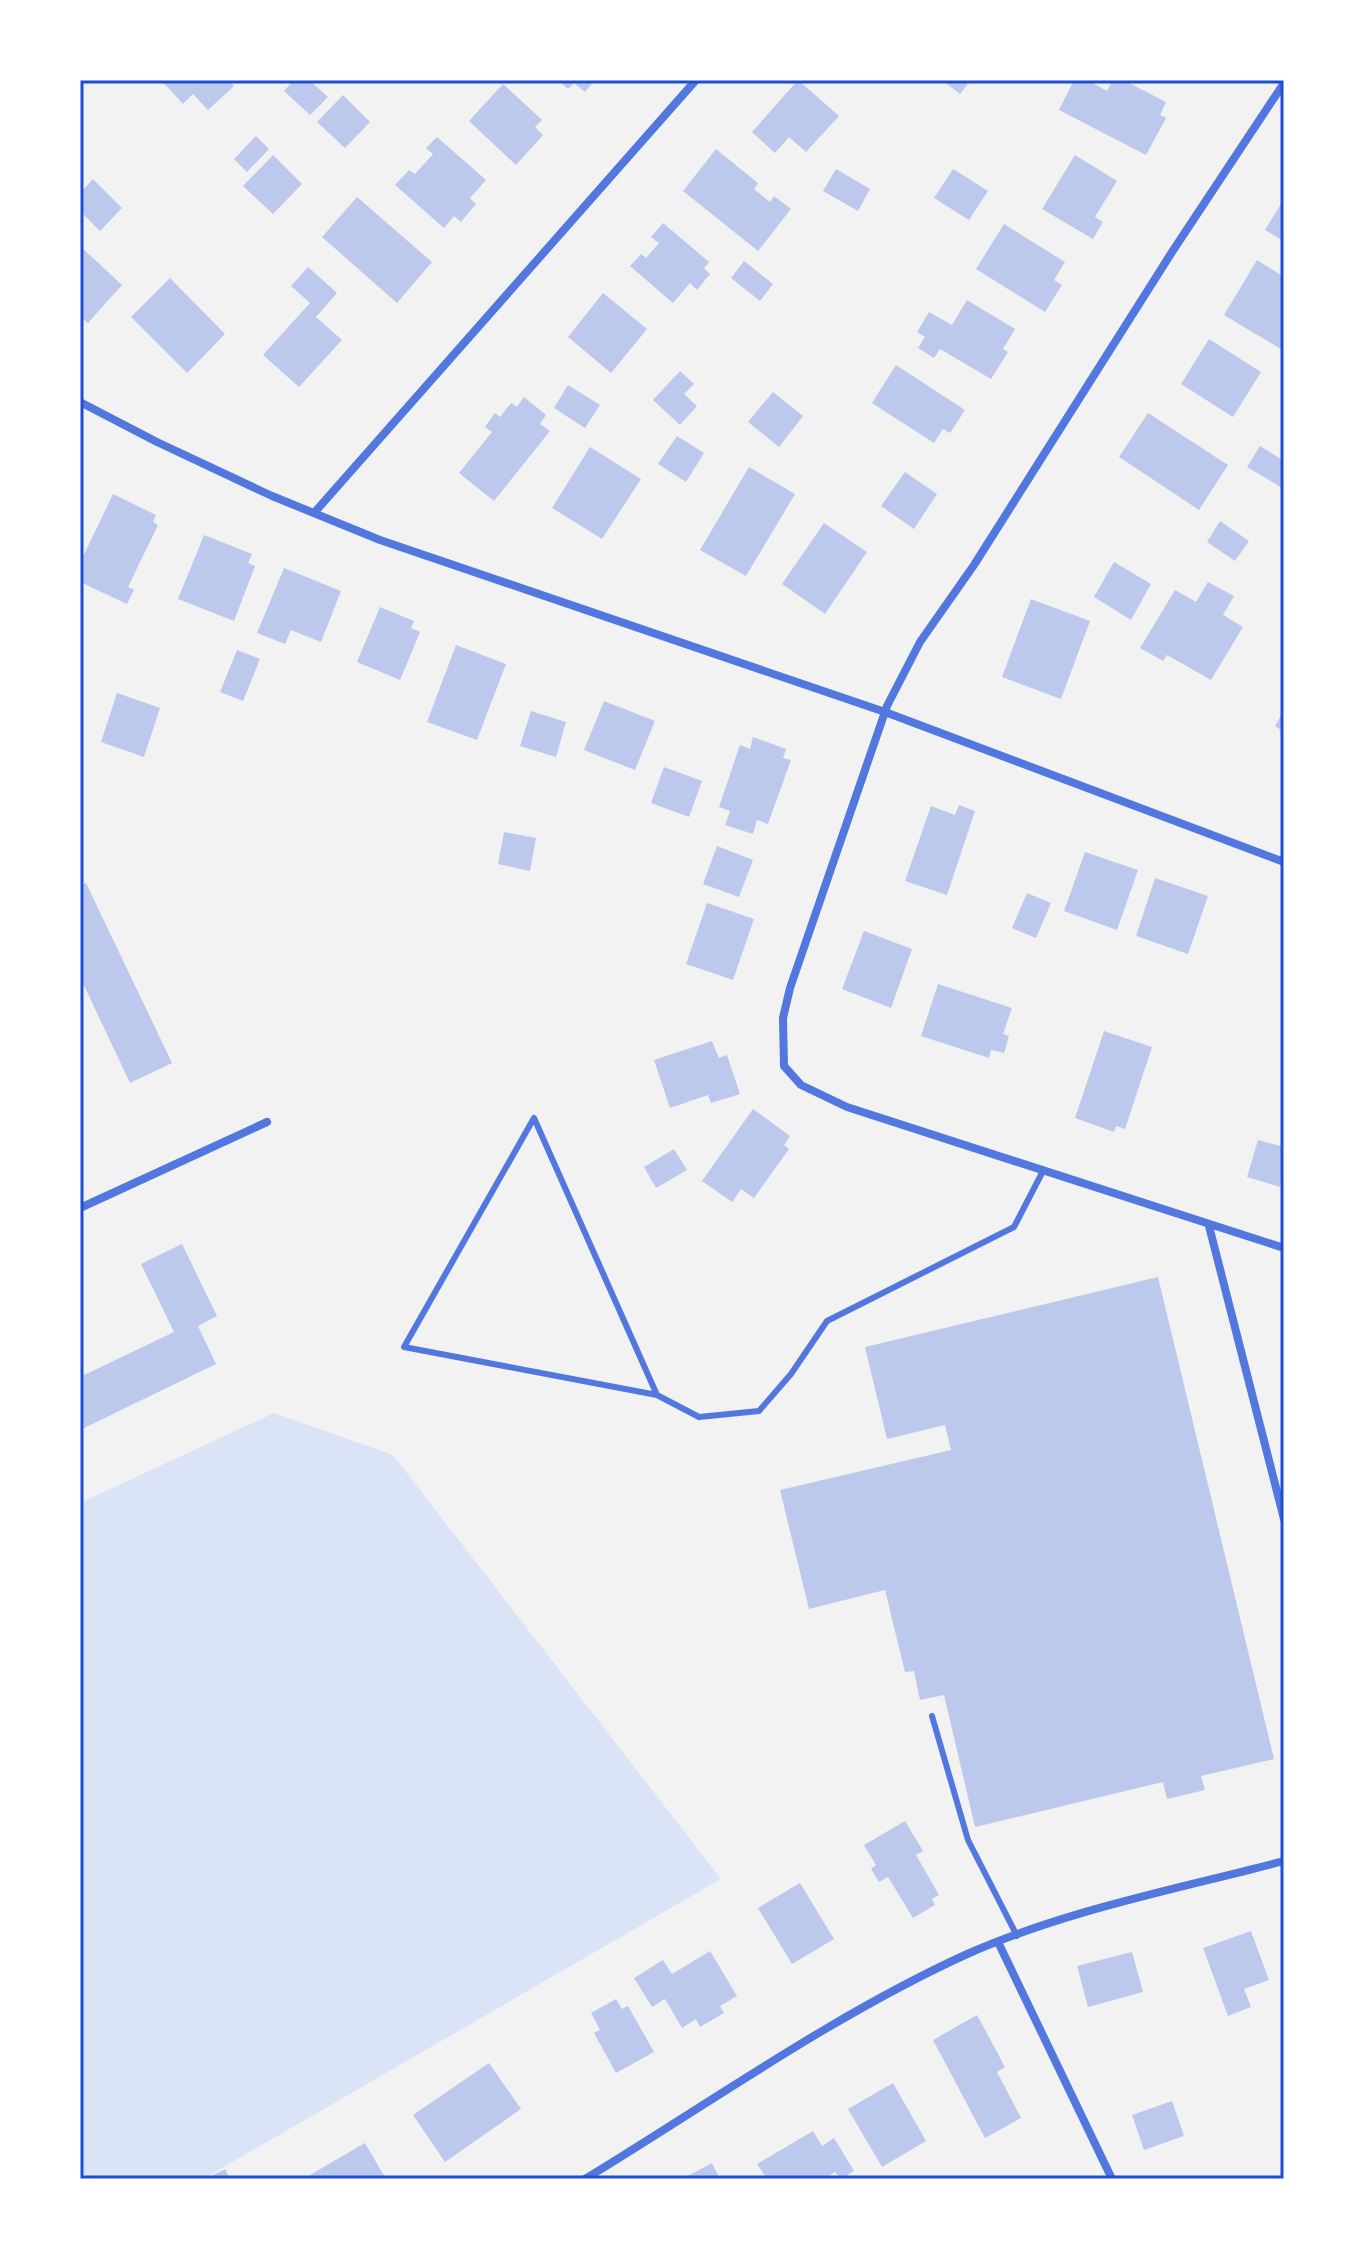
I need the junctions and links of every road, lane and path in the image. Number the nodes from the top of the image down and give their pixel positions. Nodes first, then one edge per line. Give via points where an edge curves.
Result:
1 (696, 80) edge
2 (1284, 83) edge
3 (80, 402) edge
4 (314, 513) junction
5 (885, 712) junction
6 (1284, 862) edge
7 (267, 1122) dead end
8 (1043, 1171) junction
9 (80, 1208) edge
10 (1209, 1226) junction
11 (1284, 1248) edge
12 (657, 1395) junction
13 (1284, 1519) edge
14 (932, 1716) dead end
15 (1284, 1861) edge
16 (1017, 1936) junction
17 (998, 1942) junction
18 (585, 2179) edge
19 (1112, 2179) edge

1 - 4 street
2 - 5 street via 920,642
3 - 4 street
4 - 5 street via 460,569
5 - 6 street
5 - 8 street via 790,988 783,1018 784,1066 801,1085 847,1107
7 - 9 street
8 - 10 street
8 - 12 lane via 1014,1227 827,1321 759,1411 699,1417
10 - 11 street
10 - 13 street
12 - 12 lane via 612,1293 534,1118 404,1347
14 - 16 lane via 968,1840
15 - 16 street
16 - 17 street
17 - 18 street via 859,2011
17 - 19 street

